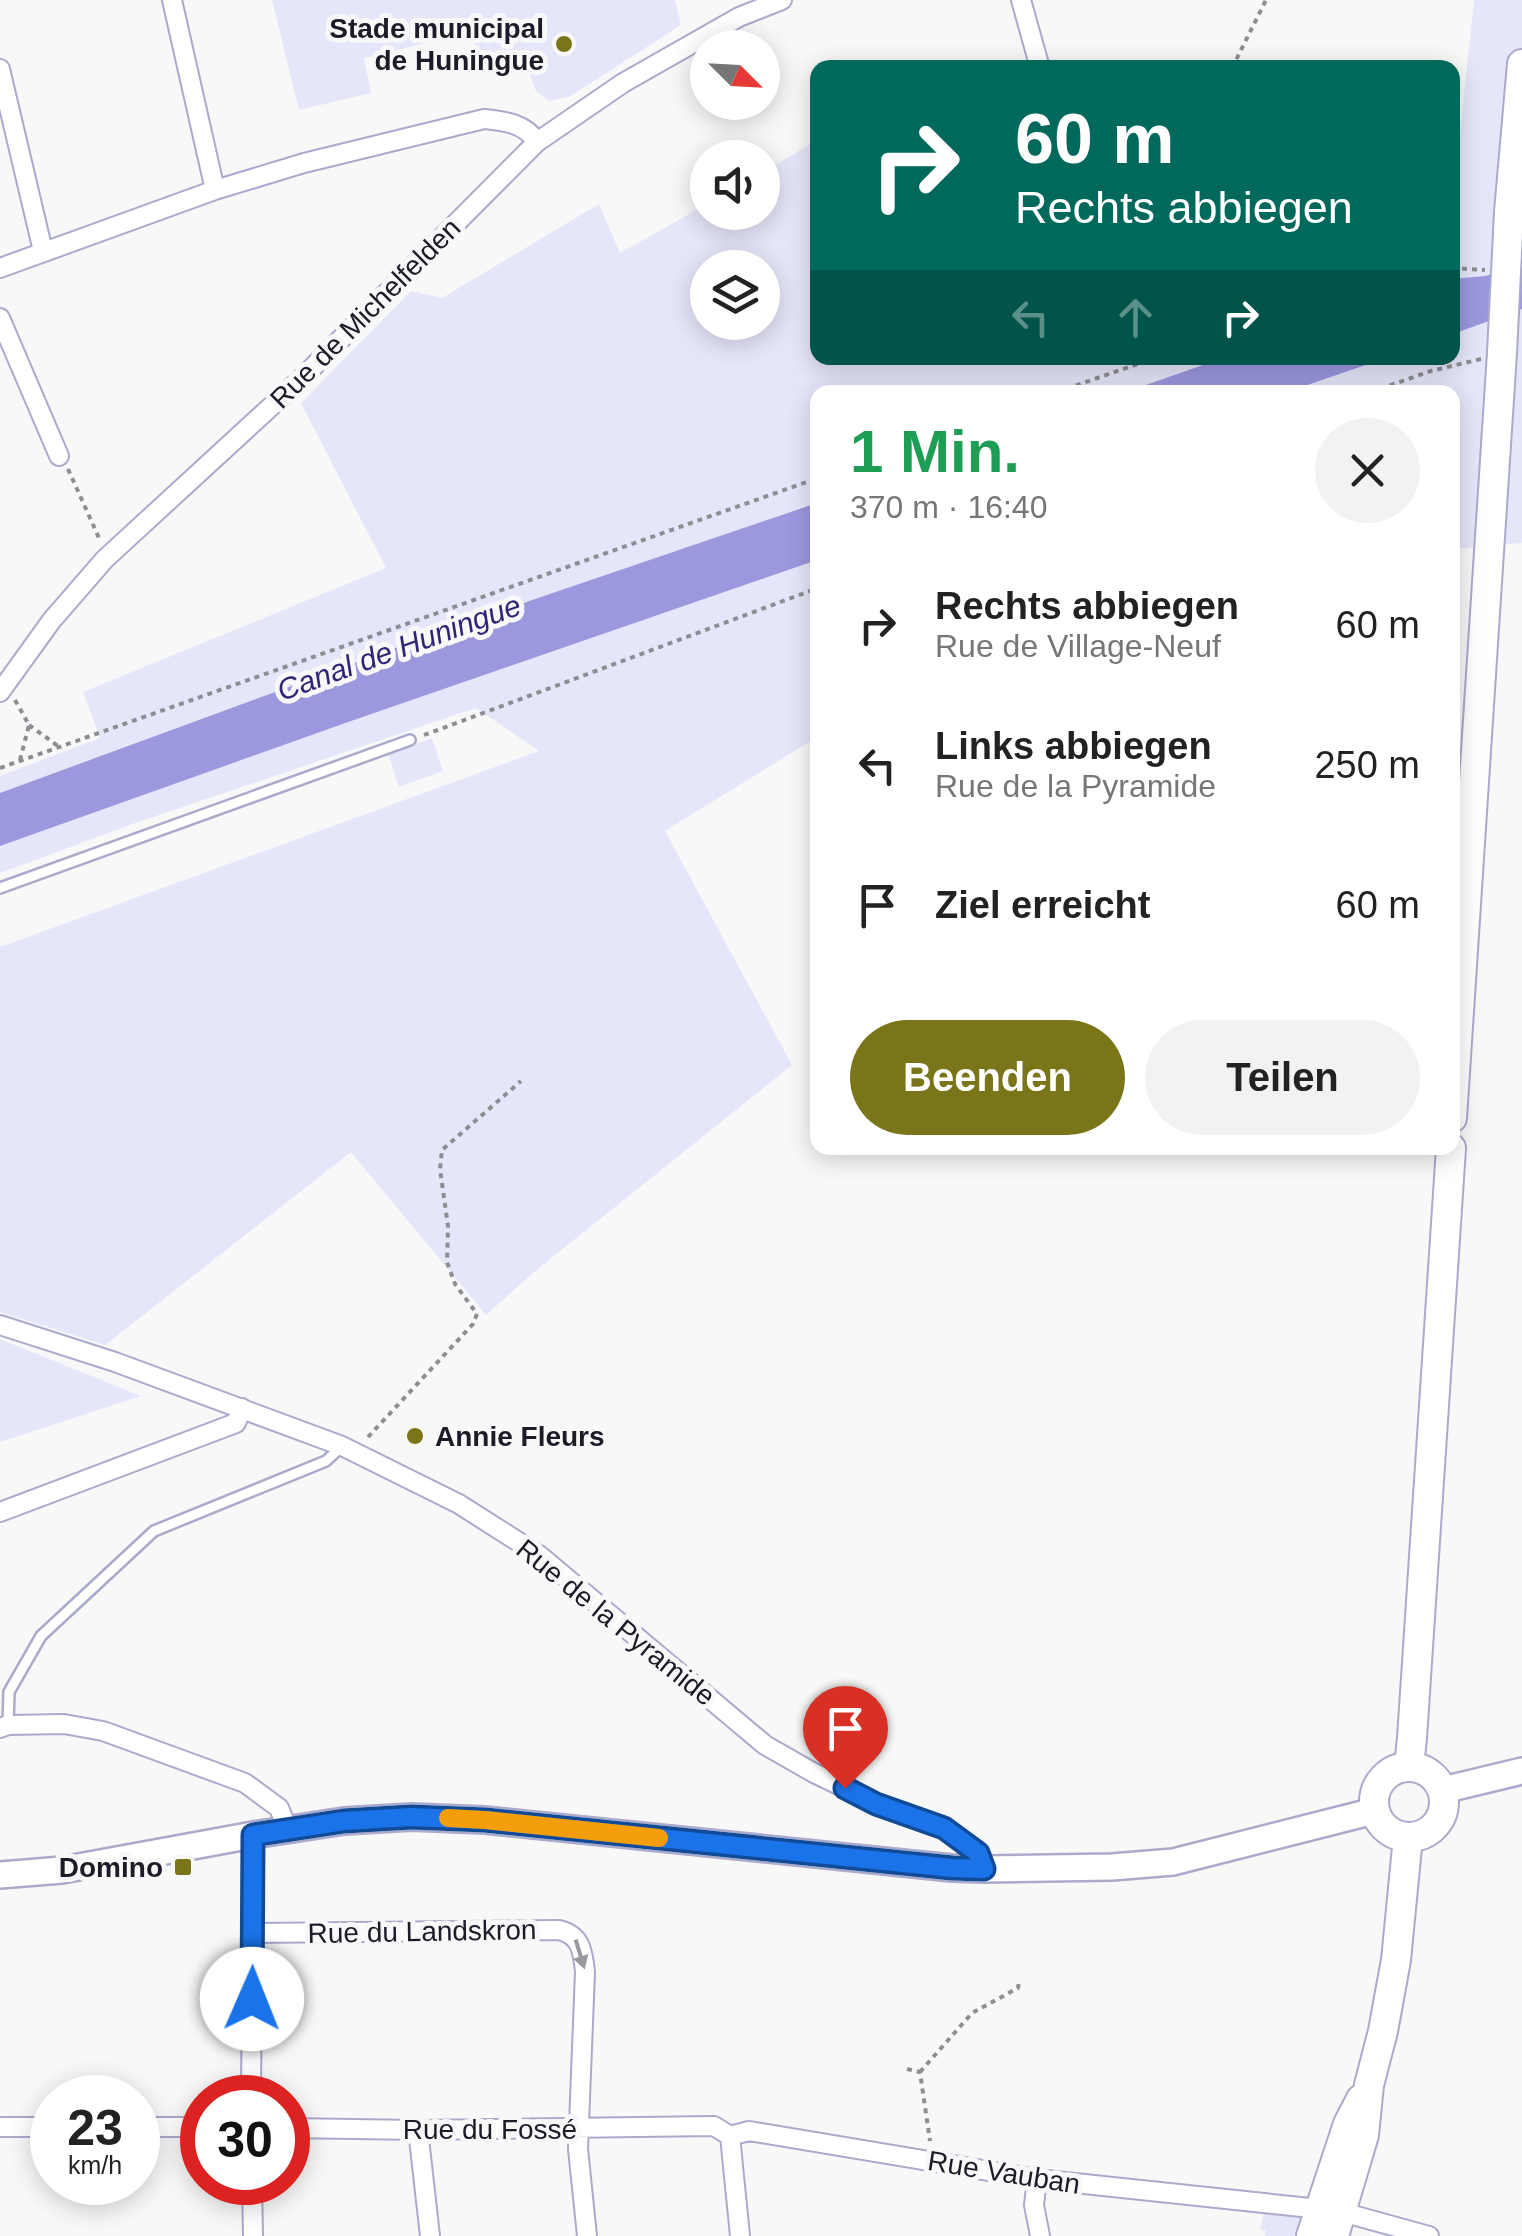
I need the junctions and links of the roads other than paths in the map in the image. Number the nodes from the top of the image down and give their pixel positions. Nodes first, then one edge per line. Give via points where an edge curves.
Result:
1 (172, 0) edge
2 (782, 0) edge
3 (1021, 0) edge
4 (1038, 60) edge
5 (1522, 64) edge
6 (0, 69) edge
7 (536, 142) junction
8 (215, 190) junction
9 (42, 251) junction
10 (0, 268) edge
11 (0, 318) edge
12 (60, 456) road end
13 (3, 688) edge
14 (410, 740) road end
15 (0, 888) edge
16 (1460, 996) edge
17 (1450, 1155) edge
18 (0, 1326) edge
19 (242, 1408) junction
20 (349, 1449) junction
21 (0, 1512) edge
22 (4, 1726) edge
23 (1409, 1766) junction
24 (1522, 1771) edge
25 (1443, 1790) junction
26 (1374, 1811) junction
27 (288, 1830) junction
28 (253, 1835) junction
29 (1408, 1837) junction
30 (984, 1869) junction
31 (0, 1875) edge
32 (253, 1933) junction
33 (251, 2075) edge
34 (693, 2126) joint
35 (0, 2127) edge
36 (30, 2127) edge
37 (310, 2128) edge
38 (579, 2129) junction
39 (418, 2130) junction
40 (730, 2136) junction
41 (1037, 2179) junction
42 (252, 2205) edge
43 (1327, 2223) edge
44 (252, 2236) edge
45 (430, 2236) edge
46 (587, 2236) edge
47 (740, 2236) edge
48 (1040, 2236) edge
49 (1429, 2236) edge

1 - 8 street
2 - 7 street, Rue de Michelfelden via 623,83
3 - 4 street
5 - 16 main road, bridge
6 - 9 street
7 - 8 street via 509,121 484,119
7 - 13 street, Rue de Michelfelden via 302,378 108,556
8 - 9 street
9 - 10 street
11 - 12 street
14 - 15 lane
17 - 23 main road
18 - 19 street, Rue de la Pyramide
19 - 20 street, Rue de la Pyramide
19 - 21 street via 236,1423
20 - 22 lane via 154,1530 41,1636 9,1692
20 - 30 street, Rue de la Pyramide via 459,1504 539,1555 766,1745 876,1804 944,1828 978,1853
22 - 27 street via 64,1724 103,1732 245,1783 279,1808
23 - 25 main road via 1430,1772
23 - 26 main road via 1379,1784
24 - 25 street
25 - 29 main road via 1438,1823
26 - 29 main road via 1386,1828
26 - 30 street via 1173,1862
27 - 28 street
27 - 30 street via 411,1817 485,1820
28 - 31 street
28 - 32 street
29 - 43 main road via 1383,2031 1370,2085 1348,2124
32 - 33 street
32 -> 38 street, Rue du Landskron via 568,1932 582,1948 585,1972
34 - 38 street, Rue du Fossé
34 - 40 street, Rue Vauban via 714,2126
35 - 36 street
37 - 39 street, Rue du Fossé
38 - 39 street, Rue du Fossé
38 - 46 street
39 - 45 street
40 - 41 street, Rue Vauban via 749,2131
40 - 47 street
41 - 43 street, Rue Vauban
41 - 48 street
42 - 44 street
43 - 49 street, Rue Vauban

